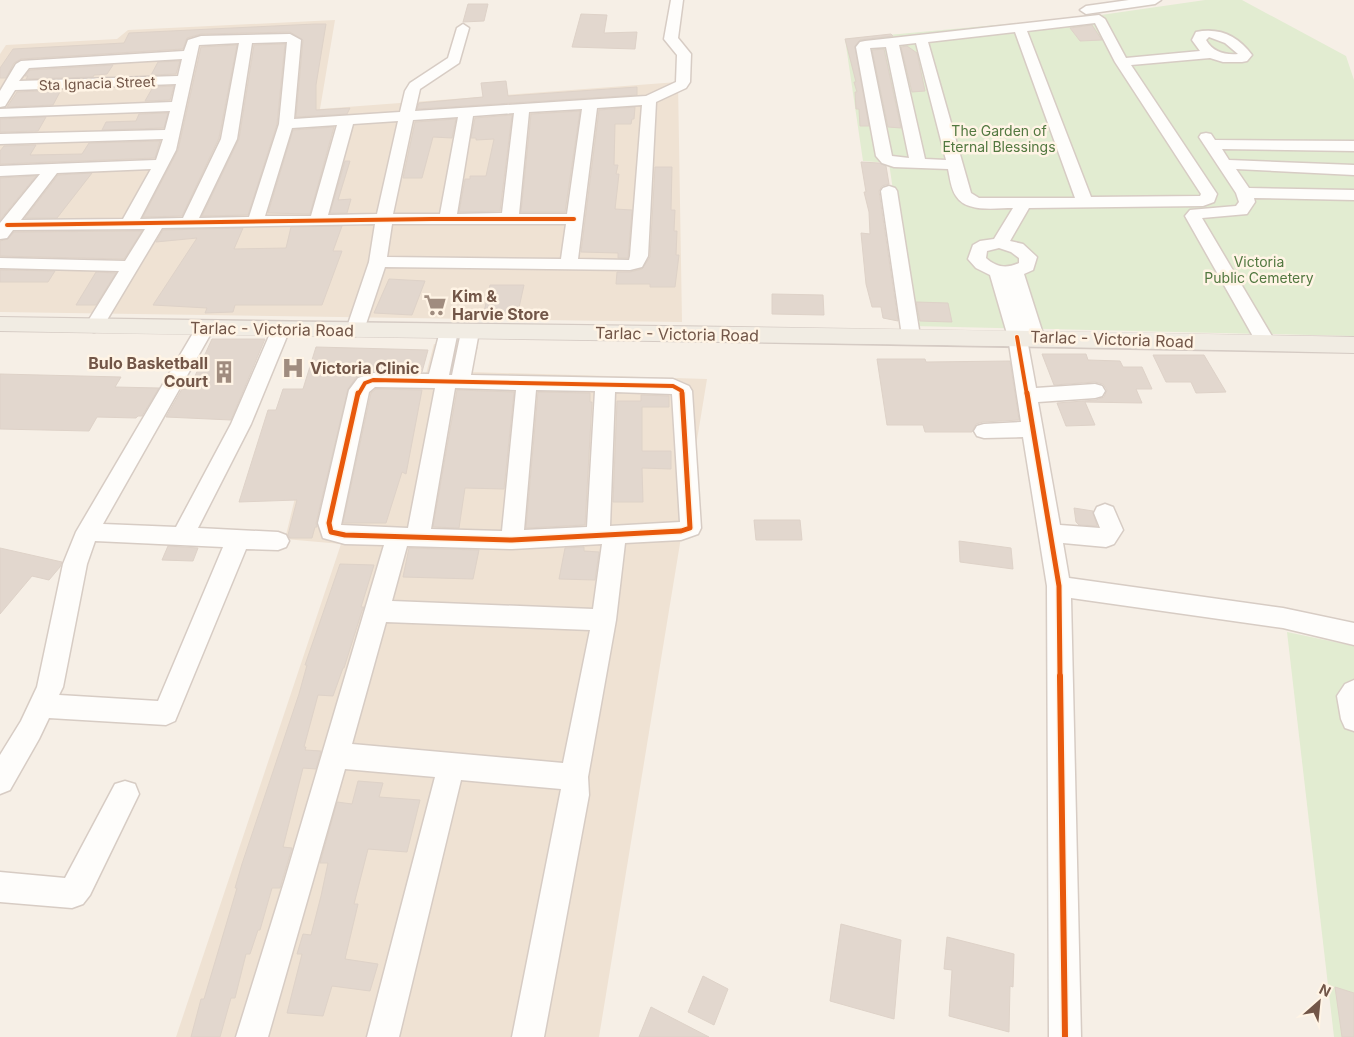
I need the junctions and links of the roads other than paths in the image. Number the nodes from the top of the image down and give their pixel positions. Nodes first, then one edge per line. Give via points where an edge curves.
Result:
1 (678, 0) edge
2 (1155, 0) edge
3 (1086, 10) dead end
4 (463, 28) dead end
5 (1020, 29) junction
6 (246, 39) junction
7 (920, 39) junction
8 (892, 42) junction
9 (1210, 54) dead end
10 (191, 55) junction
11 (1122, 62) junction
12 (185, 80) junction
13 (10, 86) junction
14 (649, 100) junction
15 (0, 103) edge
16 (590, 103) junction
17 (178, 106) junction
18 (522, 108) junction
19 (0, 112) edge
20 (466, 112) junction
21 (408, 117) junction
22 (346, 121) junction
23 (286, 124) junction
24 (171, 134) junction
25 (0, 139) edge
26 (1354, 146) edge
27 (918, 163) junction
28 (162, 164) junction
29 (1225, 164) junction
30 (956, 165) junction
31 (52, 169) junction
32 (1354, 170) edge
33 (0, 171) edge
34 (889, 190) dead end
35 (1244, 193) junction
36 (1354, 196) edge
37 (1084, 201) junction
38 (1024, 203) junction
39 (384, 218) junction
40 (448, 218) junction
41 (510, 218) junction
42 (574, 219) junction
43 (318, 220) junction
44 (255, 222) junction
45 (188, 224) junction
46 (128, 225) junction
47 (156, 225) junction
48 (4, 230) edge
49 (1000, 243) junction
50 (378, 262) junction
51 (0, 263) edge
52 (570, 264) junction
53 (131, 266) junction
54 (1006, 273) junction
55 (0, 324) edge
56 (94, 326) junction
57 (205, 328) junction
58 (281, 329) junction
59 (354, 330) junction
60 (460, 331) junction
61 (912, 336) junction
62 (1026, 337) junction
63 (1266, 343) junction
64 (1354, 345) edge
65 (447, 383) junction
66 (527, 384) junction
67 (605, 384) junction
68 (1095, 391) dead end
69 (1026, 396) junction
70 (1033, 429) junction
71 (984, 431) dead end
72 (1105, 513) dead end
73 (87, 532) junction
74 (1050, 533) junction
75 (607, 535) junction
76 (182, 536) junction
77 (408, 537) junction
78 (238, 539) junction
79 (512, 540) junction
80 (278, 541) dead end
81 (1059, 586) junction
82 (377, 611) junction
83 (604, 620) junction
84 (1354, 634) edge
85 (1354, 692) edge
86 (42, 706) junction
87 (1354, 719) edge
88 (335, 755) junction
89 (454, 765) junction
90 (574, 777) junction
91 (0, 781) edge
92 (124, 794) dead end
93 (0, 887) edge
94 (252, 1037) edge
95 (383, 1037) edge
96 (528, 1037) edge
97 (1065, 1037) edge

1 - 14 street via 671,39 684,54 684,82
2 - 3 street
4 - 21 street via 454,60 412,90
5 - 7 street
5 - 11 street via 1099,19
5 - 37 street
6 - 10 street via 196,41
6 - 23 street via 294,40
6 - 45 street via 229,139
7 - 8 street
7 - 30 street
8 - 27 street
8 - 27 street via 868,43 863,47 884,156 894,162
9 - 11 street
10 - 12 street
10 - 13 street via 35,62 21,67
11 - 37 street via 1209,194 1208,199
12 - 13 street, Sta Ignacia Street
12 - 17 street
13 - 15 street
14 - 16 street
14 - 52 street via 636,263
16 - 18 street
16 - 42 street
17 - 19 street
17 - 24 street
18 - 20 street
18 - 41 street
20 - 21 street
20 - 40 street
21 - 22 street
21 - 39 street
22 - 23 street
22 - 43 street
23 - 44 street
24 - 25 street
24 - 28 street
26 - 29 street via 1208,140
27 - 30 street
28 - 31 street
28 - 46 street
29 - 32 street
29 - 35 street
30 - 38 street via 963,195 970,201
31 - 33 street
31 - 48 street
34 - 61 street
35 - 36 street
35 - 63 street via 1247,202 1241,211 1196,213 1193,216
37 - 38 street
38 - 49 street
39 - 40 street
39 - 43 street
39 - 50 street
40 - 41 street
41 - 42 street
42 - 52 street
43 - 44 street
44 - 45 street
45 - 47 street
46 - 47 street
46 - 48 street
47 - 53 street
49 - 54 street via 1016,248 1028,257 1028,266
49 - 54 street via 979,249 977,259 984,267
50 - 52 street
50 - 59 street
51 - 53 street
53 - 56 street
54 - 62 street
55 - 56 main road, Tarlac - Victoria Road
56 - 57 main road, Tarlac - Victoria Road
57 - 58 main road, Tarlac - Victoria Road
57 - 73 street
58 - 59 main road, Tarlac - Victoria Road
58 - 76 street via 241,424
59 - 60 main road, Tarlac - Victoria Road
60 - 61 main road, Tarlac - Victoria Road
60 - 65 street
61 - 62 main road, Tarlac - Victoria Road
62 - 63 main road, Tarlac - Victoria Road
62 - 69 street
63 - 64 main road, Tarlac - Victoria Road
65 - 66 street
65 - 77 street
65 - 77 street via 373,380 359,390 329,523 331,532
66 - 67 street
66 - 79 street
67 - 75 street
67 - 75 street via 663,385 682,391 691,521 690,528 681,531
68 - 69 street
69 - 70 street
70 - 71 street
70 - 74 street
72 - 74 street via 1112,530 1106,538
73 - 76 street
73 - 86 street via 75,564 50,687
74 - 81 street
75 - 79 street
75 - 83 street
76 - 78 street
77 - 79 street
77 - 82 street
78 - 80 street
78 - 86 street via 166,713
81 - 84 street via 1284,618
81 - 97 street
82 - 83 street
82 - 88 street
83 - 90 street
85 - 87 street via 1350,696
86 - 91 street
88 - 89 street
88 - 94 street
89 - 90 street
89 - 95 street via 444,789
90 - 96 street via 574,795
92 - 93 street via 72,893

